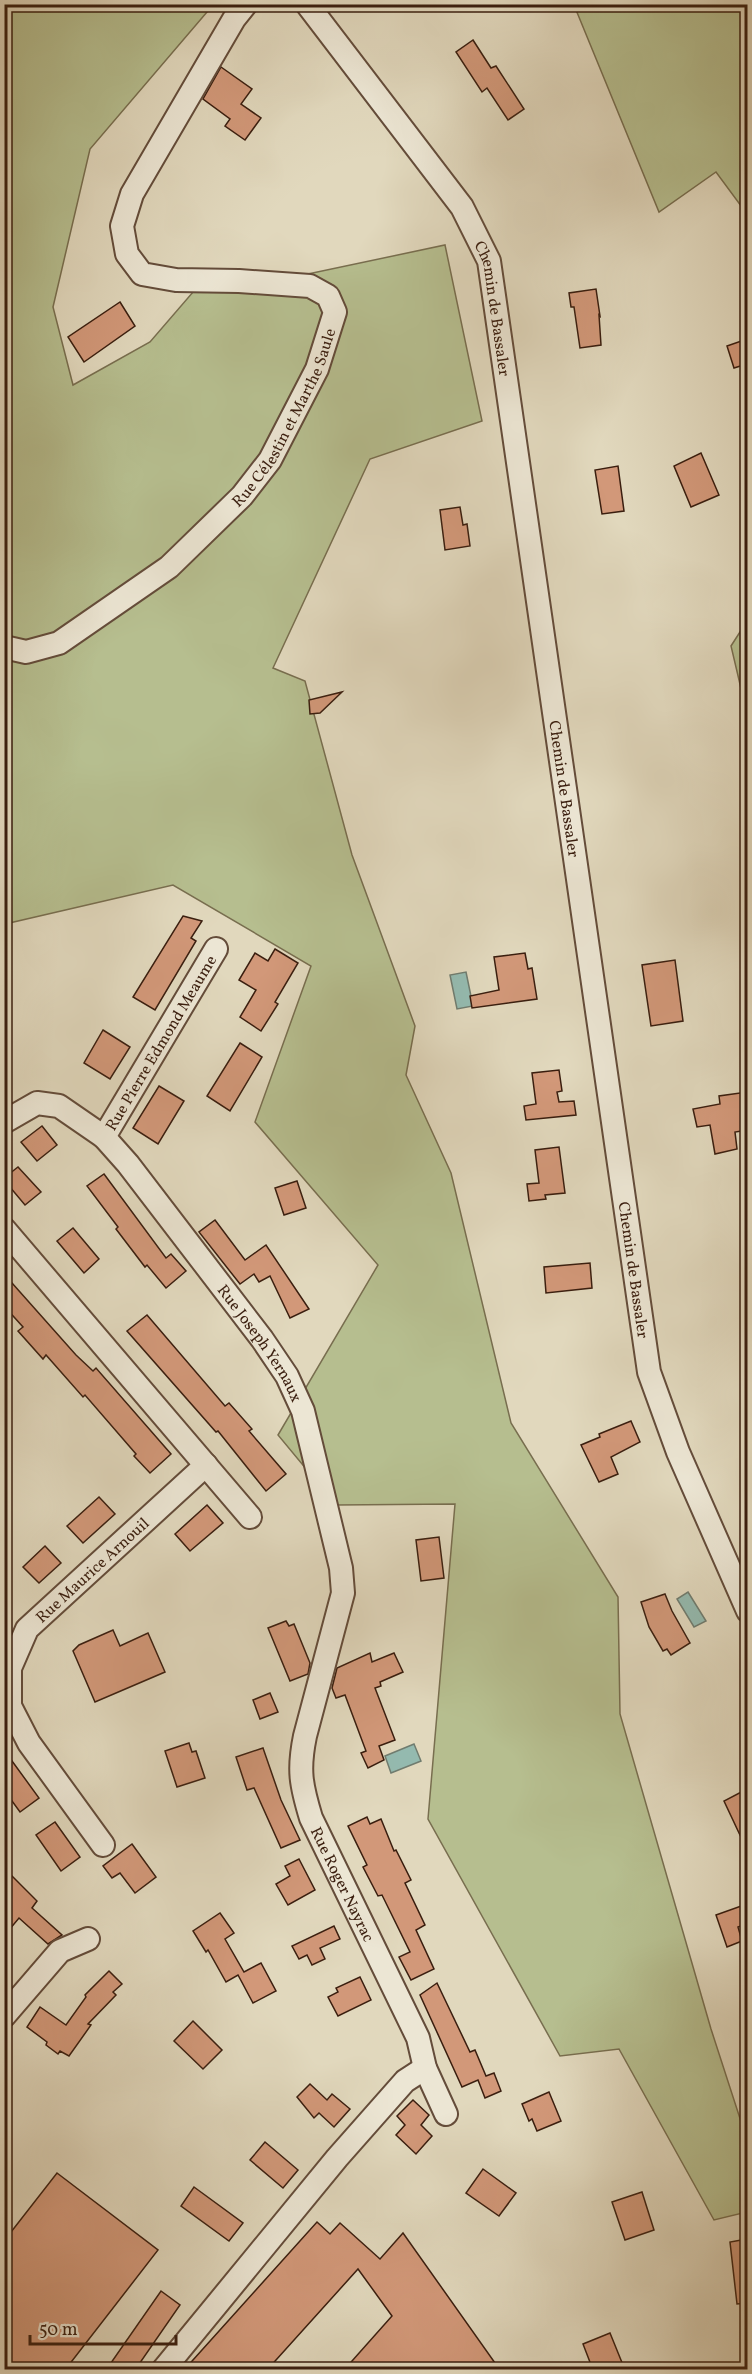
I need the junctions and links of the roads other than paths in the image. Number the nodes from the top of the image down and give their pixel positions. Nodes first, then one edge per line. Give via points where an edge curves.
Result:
1 (246, 4) edge
2 (307, 4) edge
3 (4, 647) edge
4 (216, 949) dead end
5 (4, 1122) edge
6 (104, 1137) junction
7 (4, 1229) edge
8 (206, 1465) junction
9 (250, 1517) dead end
10 (747, 1611) edge
11 (316, 1695) joint
12 (103, 1845) dead end
13 (88, 1939) dead end
14 (4, 2016) edge
15 (425, 2068) junction
16 (446, 2114) dead end
17 (163, 2370) edge

1 - 3 street, Rue Célestin et Marthe Saule via 132,194 122,226 127,254 142,274 176,280 310,286 328,296 335,312 317,369 270,460 242,496 169,567 58,643 26,652
2 - 10 street, Chemin de Bassaler via 462,207 489,261 649,1372 678,1452
4 - 6 street, Rue Pierre Edmond Meaume
5 - 6 street, Rue Joseph Yernaux via 37,1103 59,1106
6 - 11 street, Rue Joseph Yernaux via 262,1339 287,1376 303,1411 344,1593
7 - 8 street
8 - 9 street
8 - 12 street, Rue Maurice Arnouil via 27,1629 10,1668 10,1706 29,1743
11 - 15 street, Rue Roger Nayrac via 300,1759 301,1785 311,1818 418,2038
13 - 14 street via 60,1951
15 - 16 street, Rue Roger Nayrac
15 - 17 street via 405,2081 337,2158

